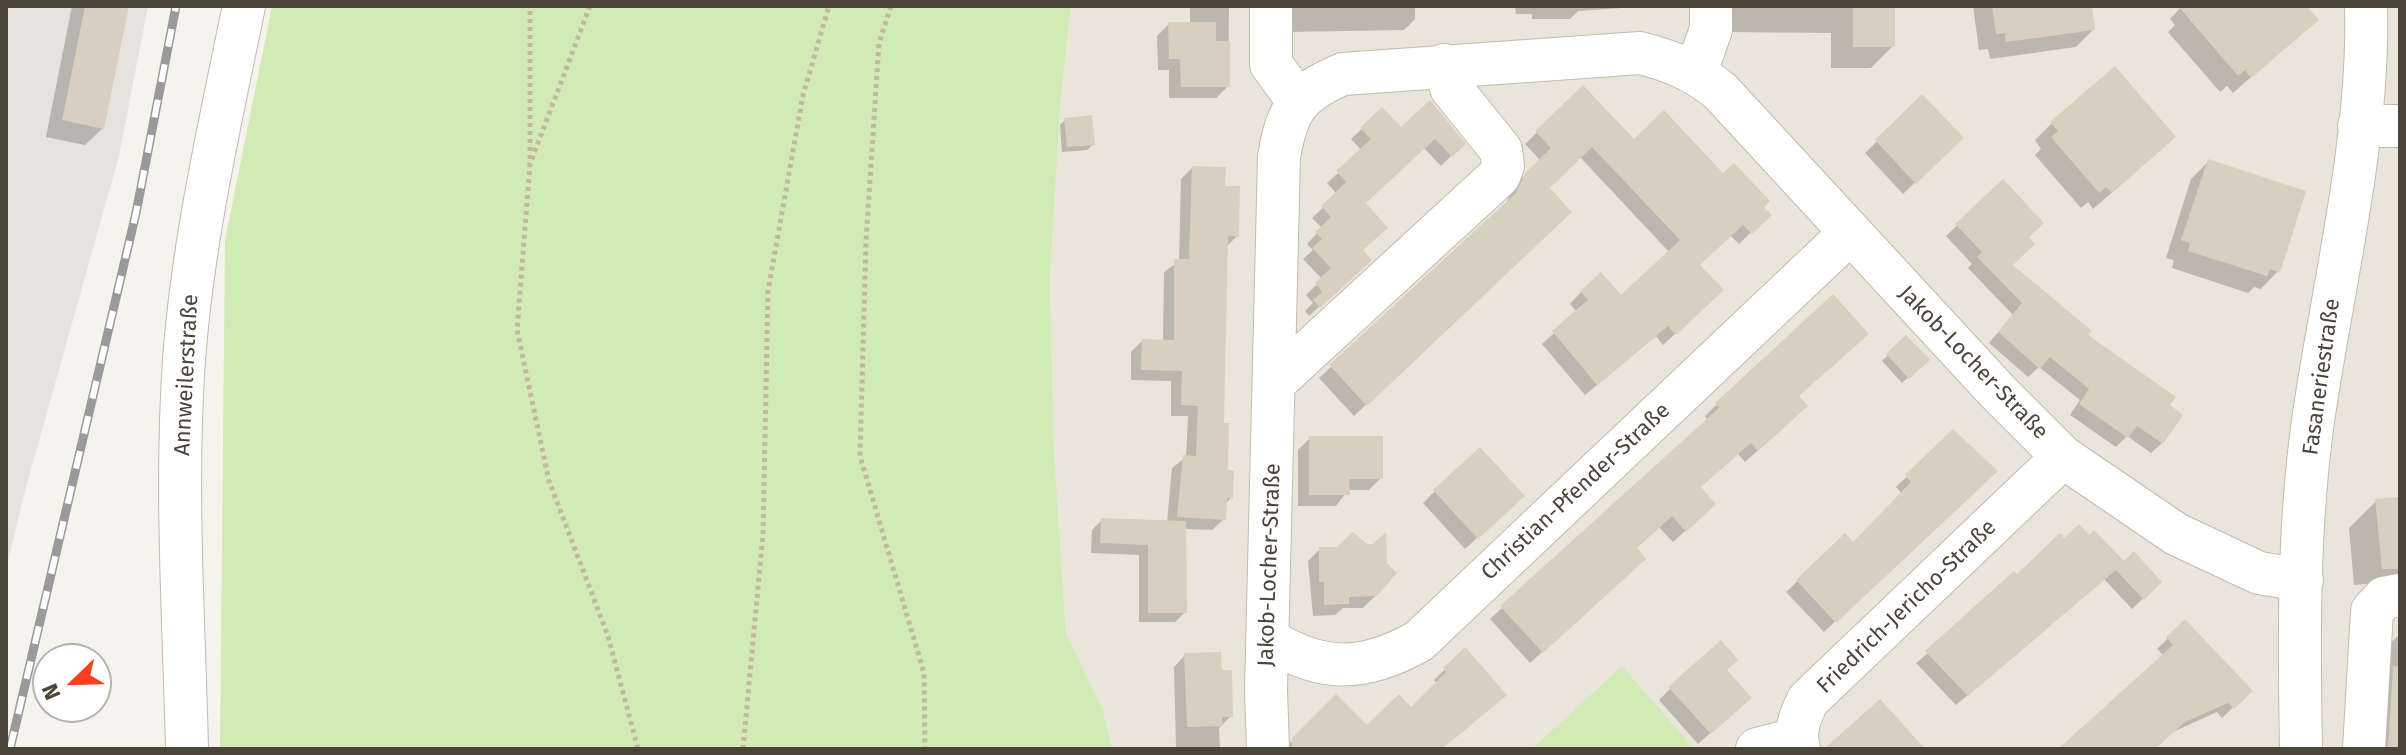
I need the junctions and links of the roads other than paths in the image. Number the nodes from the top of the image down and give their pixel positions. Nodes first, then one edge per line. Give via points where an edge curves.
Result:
1 (244, 6) edge
2 (1271, 6) edge
3 (1711, 6) edge
4 (2366, 6) edge
5 (1444, 65) junction
6 (1696, 72) junction
7 (1298, 101) junction
8 (2359, 126) junction
9 (2400, 126) edge
10 (1850, 233) junction
11 (1275, 382) junction
12 (2063, 457) junction
13 (2302, 580) junction
14 (2400, 595) edge
15 (1269, 640) junction
16 (1784, 746) edge
17 (187, 749) edge
18 (1268, 749) edge
19 (2301, 749) edge
20 (2364, 749) edge

1 - 17 street, Annweilerstraße via 199,226 184,360
2 - 7 street via 1271,64
3 - 6 street via 1711,29
4 - 8 street, Fasaneriestraße
5 - 6 street, Jakob-Locher-Straße via 1640,53
5 - 7 street, Jakob-Locher-Straße via 1343,74
5 - 11 street via 1451,88 1501,150 1499,176
6 - 10 street, Jakob-Locher-Straße via 1720,91
7 - 11 street, Jakob-Locher-Straße via 1285,124 1279,157
8 - 9 street
8 - 13 street, Fasaneriestraße via 2312,425
10 - 12 street, Jakob-Locher-Straße
10 - 15 street, Christian-Pfender-Straße via 1419,641 1391,657 1358,665 1320,664
11 - 15 street, Jakob-Locher-Straße
12 - 13 street, Jakob-Locher-Straße via 2176,534 2259,573
12 - 16 street, Friedrich-Jericho-Straße via 1808,700
13 - 19 street, Fasaneriestraße
14 - 20 street via 2384,598 2372,611
15 - 18 street, Jakob-Locher-Straße

